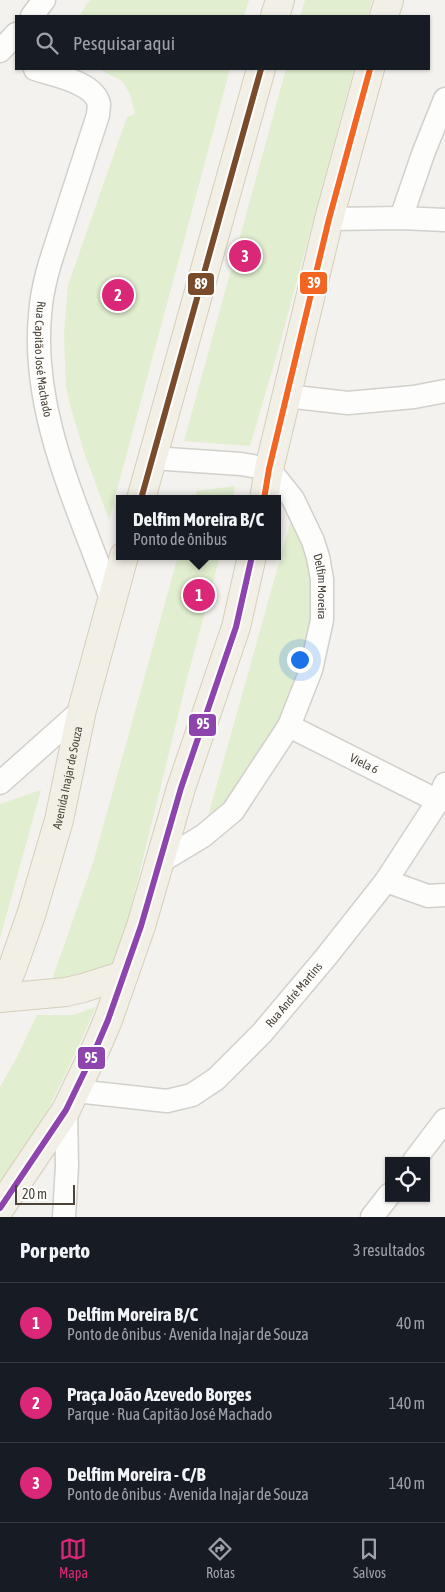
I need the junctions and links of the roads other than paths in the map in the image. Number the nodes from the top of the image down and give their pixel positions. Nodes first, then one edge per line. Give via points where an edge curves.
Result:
1 (44, 0) edge
2 (280, 0) edge
3 (389, 0) edge
4 (33, 15) edge
5 (276, 15) edge
6 (384, 15) edge
7 (15, 35) edge
8 (0, 52) edge
9 (0, 57) edge
10 (15, 62) edge
11 (38, 70) edge
12 (261, 70) edge
13 (370, 70) edge
14 (445, 100) edge
15 (401, 218) junction
16 (329, 219) junction
17 (445, 220) edge
18 (445, 391) edge
19 (286, 396) junction
20 (152, 458) junction
21 (269, 469) junction
22 (142, 495) edge
23 (265, 495) edge
24 (123, 560) edge
25 (251, 560) edge
26 (111, 599) junction
27 (82, 710) junction
28 (289, 726) junction
29 (0, 784) edge
30 (441, 792) edge
31 (158, 863) junction
32 (386, 881) junction
33 (445, 895) edge
34 (124, 975) junction
35 (0, 997) edge
36 (71, 1101) junction
37 (445, 1120) edge
38 (417, 1157) edge
39 (385, 1200) edge
40 (0, 1208) edge
41 (64, 1217) edge
42 (372, 1217) edge

1 - 4 street
2 - 5 main road
3 - 6 main road
7 - 8 street
9 - 10 street
11 - 26 street, Rua Capitão José Machado via 87,87 99,104 47,273 38,354 50,428
12 - 20 main road
13 - 16 main road
14 - 15 street
15 - 16 street
15 - 17 street
16 - 19 main road
18 - 19 street via 348,403
19 - 21 main road
20 - 21 street
20 - 22 main road
21 - 23 main road
21 - 28 street, Delfim Moreira via 293,499 313,540 322,579 322,620 311,670
24 - 26 main road, Avenida Inajar de Souza
25 - 31 main road via 236,627
26 - 27 main road, Avenida Inajar de Souza
27 - 29 street
27 - 35 main road, Avenida Inajar de Souza via 59,820 29,920
28 - 30 street, Viela 6
28 - 31 street, Delfim Moreira via 233,811 203,836
30 - 32 street, Rua André Martins
31 - 34 main road
32 - 33 street via 428,896
32 - 36 street, Rua André Martins via 262,1033 216,1079 192,1095 167,1101
34 - 35 main road via 74,990
34 - 36 main road
36 - 40 main road
36 - 41 street
37 - 38 street
39 - 42 street

